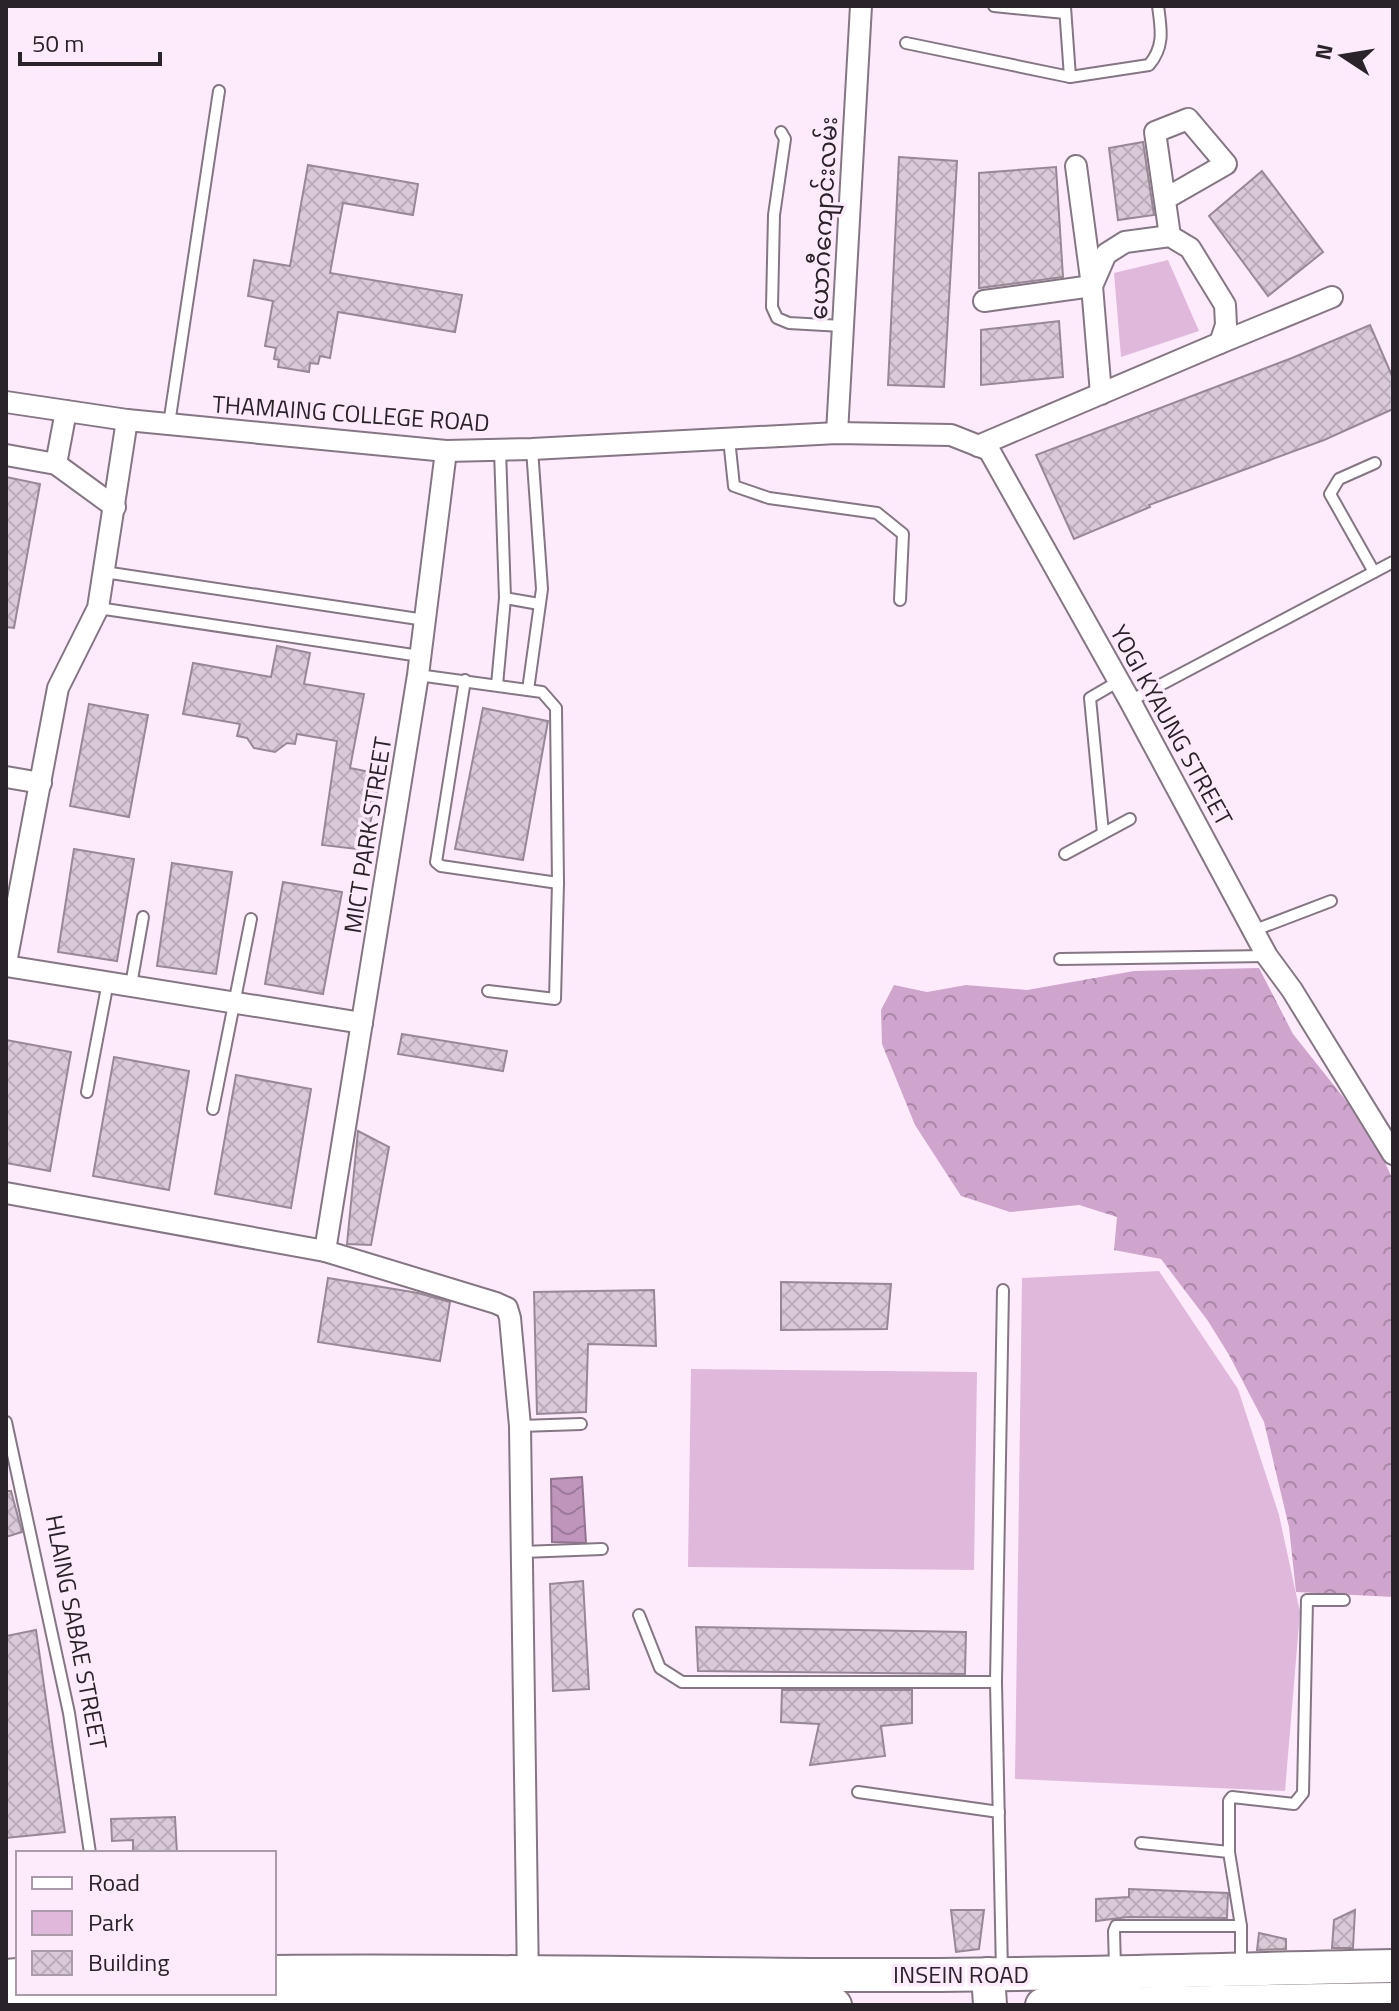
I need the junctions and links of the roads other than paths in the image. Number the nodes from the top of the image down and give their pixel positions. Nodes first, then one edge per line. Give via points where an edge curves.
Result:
1 (861, 6) edge
2 (994, 6) edge
3 (1158, 6) edge
4 (1065, 9) edge
5 (906, 43) dead end
6 (1070, 77) junction
7 (219, 91) dead end
8 (781, 132) dead end
9 (1076, 166) dead end
10 (1165, 199) dead end
11 (1170, 236) junction
12 (1092, 286) junction
13 (1332, 297) dead end
14 (984, 301) dead end
15 (842, 326) junction
16 (1220, 343) junction
17 (1101, 394) junction
18 (6, 402) edge
19 (66, 411) junction
20 (127, 420) junction
21 (169, 424) junction
22 (837, 433) junction
23 (729, 439) junction
24 (978, 446) junction
25 (532, 449) junction
26 (500, 450) junction
27 (446, 451) junction
28 (6, 455) edge
29 (1375, 463) dead end
30 (56, 464) junction
31 (115, 507) junction
32 (1393, 562) edge
33 (104, 572) junction
34 (1374, 572) junction
35 (505, 598) junction
36 (900, 600) dead end
37 (539, 604) junction
38 (98, 608) junction
39 (425, 620) junction
40 (419, 666) junction
41 (465, 680) junction
42 (1119, 681) junction
43 (497, 685) junction
44 (528, 690) junction
45 (1130, 701) junction
46 (6, 777) edge
47 (41, 783) junction
48 (1130, 819) dead end
49 (1103, 833) junction
50 (1065, 854) dead end
51 (558, 883) junction
52 (1331, 901) dead end
53 (143, 917) dead end
54 (251, 919) dead end
55 (1255, 930) junction
56 (1267, 956) junction
57 (1060, 959) dead end
58 (6, 965) edge
59 (108, 982) junction
60 (131, 985) junction
61 (488, 991) dead end
62 (235, 1001) junction
63 (362, 1023) junction
64 (87, 1092) dead end
65 (213, 1109) dead end
66 (1393, 1154) edge
67 (6, 1193) edge
68 (325, 1251) junction
69 (1003, 1290) dead end
70 (6, 1422) edge
71 (581, 1424) dead end
72 (520, 1426) junction
73 (8, 1434) edge
74 (602, 1549) dead end
75 (522, 1552) junction
76 (1344, 1600) dead end
77 (639, 1615) dead end
78 (996, 1682) junction
79 (858, 1792) dead end
80 (999, 1812) junction
81 (1141, 1843) dead end
82 (90, 1851) edge
83 (1229, 1852) junction
84 (1241, 1926) junction
85 (1393, 1966) edge
86 (1233, 1969) junction
87 (276, 1972) edge
88 (1115, 1973) junction
89 (993, 1984) edge
90 (528, 1985) junction
91 (631, 1988) junction
92 (1065, 1989) edge
93 (110, 1997) edge
94 (828, 1997) edge
95 (1393, 1999) edge
96 (447, 2002) edge
97 (1304, 2002) edge
98 (178, 2003) edge
99 (261, 2003) edge
100 (571, 2003) edge
101 (1216, 2003) edge
102 (1077, 2004) edge
103 (17, 2005) edge
104 (1042, 2005) edge

1 - 15 street, ယောဂီကျောင်းလမ်း
2 - 4 lane
3 - 6 lane via 1162,40 1149,65
4 - 6 lane
5 - 6 lane
7 - 21 lane
8 - 15 lane via 785,139 774,215 772,307 777,318 789,323
9 - 12 street
10 - 11 street
11 - 12 street via 1125,242 1106,254
11 - 16 street via 1190,248 1225,305
12 - 14 street
12 - 17 street
13 - 16 street
15 - 22 street, ယောဂီကျောင်းလမ်း
16 - 17 street
17 - 24 street
18 - 19 street, THAMAING COLLEGE ROAD
19 - 20 street, THAMAING COLLEGE ROAD
19 - 30 street
20 - 21 street, THAMAING COLLEGE ROAD
20 - 31 street
21 - 27 street, THAMAING COLLEGE ROAD
22 - 23 street, THAMAING COLLEGE ROAD
22 - 24 street, YOGI KYAUNG STREET via 951,435
23 - 25 street, THAMAING COLLEGE ROAD
23 - 36 lane via 734,486 769,498 877,513 903,534
24 - 42 street, YOGI KYAUNG STREET via 989,450 1004,473
25 - 26 street, THAMAING COLLEGE ROAD
25 - 37 lane
26 - 27 street, THAMAING COLLEGE ROAD
26 - 35 lane
27 - 39 street, MICT PARK STREET
28 - 30 street
29 - 34 lane via 1339,479 1330,494
30 - 31 street
31 - 33 street
32 - 34 lane
33 - 38 street
33 - 39 lane
34 - 45 lane
35 - 37 lane
35 - 43 lane
37 - 44 lane
38 - 40 lane
38 - 47 street via 58,688
39 - 40 street, MICT PARK STREET
40 - 41 lane
40 - 63 street, MICT PARK STREET
41 - 43 lane
41 - 51 lane via 436,862
42 - 45 street, YOGI KYAUNG STREET
42 - 49 lane via 1090,698
43 - 44 lane
44 - 51 lane via 542,692 556,708
45 - 55 street, YOGI KYAUNG STREET
46 - 47 street
47 - 58 street
48 - 49 lane
49 - 50 lane
51 - 61 lane via 555,999
52 - 55 lane
53 - 60 lane
54 - 62 lane
55 - 56 street, YOGI KYAUNG STREET
56 - 57 lane
56 - 66 street, YOGI KYAUNG STREET
58 - 59 street
59 - 60 street
59 - 64 lane
60 - 62 street
62 - 63 street
62 - 65 lane
63 - 68 street, MICT PARK STREET
67 - 68 street
68 - 72 street via 507,1308
69 - 78 lane
70 - 73 lane, HLAING SABAE STREET
71 - 72 lane
72 - 75 street
73 - 82 lane, HLAING SABAE STREET via 69,1713
74 - 75 lane
75 - 90 street
76 - 83 lane via 1307,1600 1300,1799 1294,1804 1232,1797
77 - 78 lane via 660,1668 682,1682
78 - 80 lane
79 - 80 lane
80 - 89 lane
81 - 83 lane
83 - 84 lane
84 - 86 lane
84 - 88 lane via 1116,1926
85 - 86 main road, INSEIN ROAD
86 - 88 main road, INSEIN ROAD
86 - 101 main road
87 - 90 main road
88 - 92 main road, INSEIN ROAD
89 - 92 main road, INSEIN ROAD
89 - 94 main road, INSEIN ROAD
90 - 91 main road
90 - 96 main road
90 - 100 main road
91 - 94 main road, INSEIN ROAD
91 - 100 main road
92 - 102 main road
92 - 104 main road
93 - 98 main road
93 - 103 main road
95 - 97 main road
96 - 99 main road
97 - 101 main road
98 - 99 main road
101 - 102 main road

